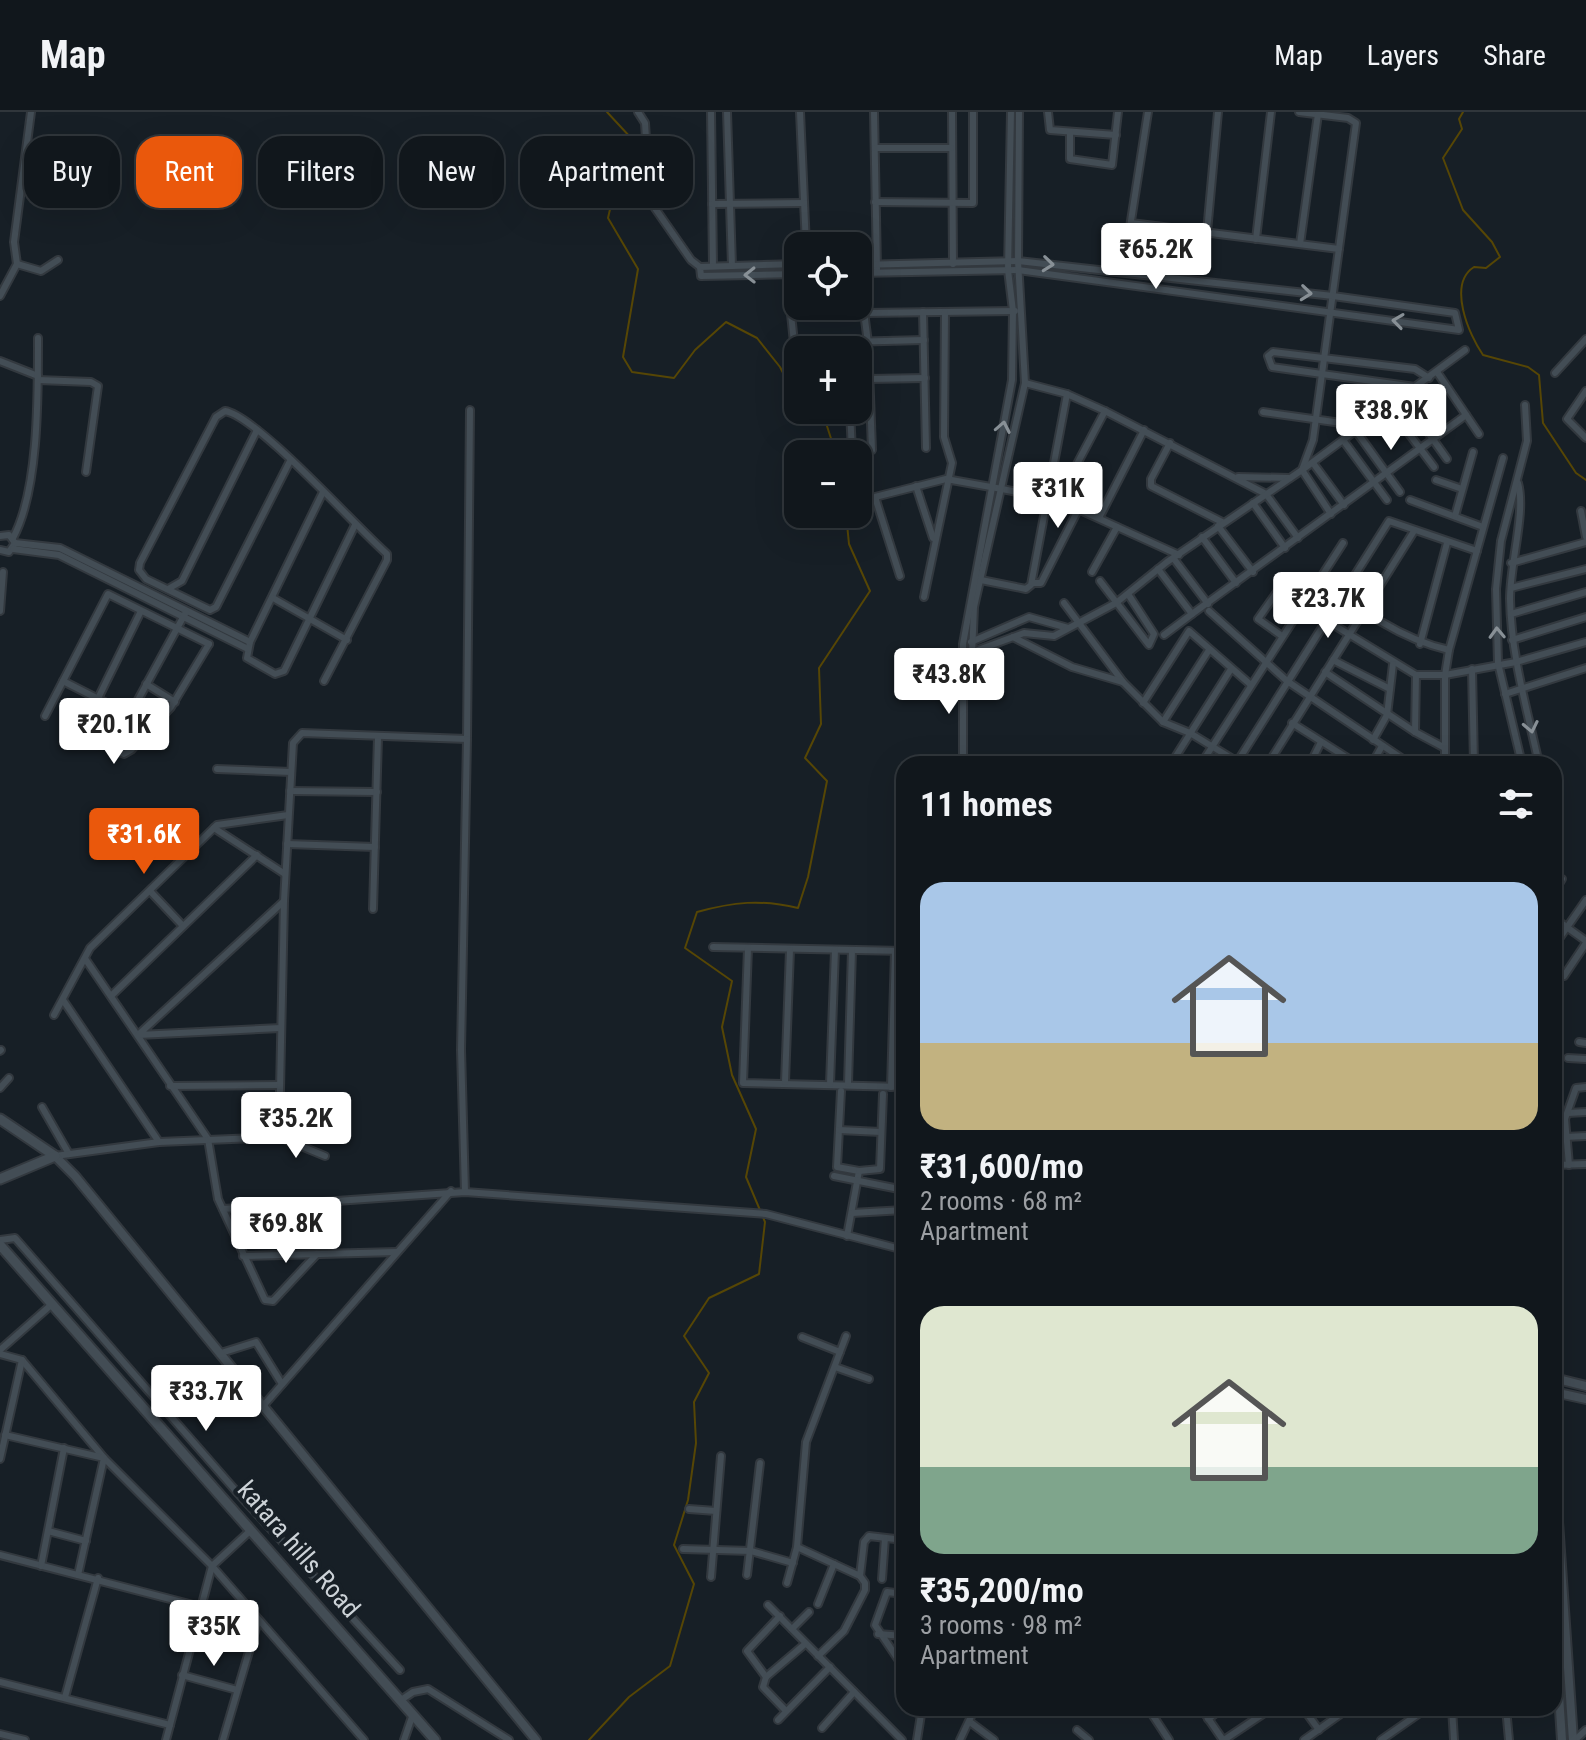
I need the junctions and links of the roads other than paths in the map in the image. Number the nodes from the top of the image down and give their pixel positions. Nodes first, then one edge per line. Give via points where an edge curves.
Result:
1 (31, 112) edge
2 (638, 112) edge
3 (711, 112) edge
4 (727, 112) edge
5 (800, 112) edge
6 (874, 112) edge
7 (952, 112) edge
8 (973, 112) edge
9 (1011, 112) edge
10 (1019, 112) edge
11 (1048, 112) edge
12 (1118, 112) edge
13 (1148, 112) edge
14 (1218, 112) edge
15 (1271, 112) edge
16 (1299, 112) edge
17 (1318, 114) junction
18 (1070, 132) junction
19 (1116, 135) junction
20 (875, 148) junction
21 (951, 148) junction
22 (875, 202) junction
23 (804, 203) junction
24 (950, 203) junction
25 (712, 204) junction
26 (730, 204) junction
27 (1131, 223) junction
28 (805, 232) edge
29 (1207, 232) junction
30 (1256, 239) junction
31 (1300, 244) junction
32 (1339, 249) junction
33 (58, 260) dead end
34 (1008, 261) junction
35 (1018, 261) junction
36 (17, 264) junction
37 (784, 264) edge
38 (713, 266) junction
39 (732, 266) junction
40 (700, 267) junction
41 (953, 267) junction
42 (872, 269) edge
43 (877, 269) junction
44 (1008, 270) junction
45 (1018, 270) junction
46 (1123, 272) junction
47 (784, 274) edge
48 (0, 296) edge
49 (1333, 296) junction
50 (1013, 311) junction
51 (1023, 311) junction
52 (1330, 311) junction
53 (923, 312) junction
54 (945, 312) junction
55 (872, 313) edge
56 (38, 338) dead end
57 (1586, 339) edge
58 (924, 340) junction
59 (872, 343) edge
60 (1465, 350) dead end
61 (1323, 359) junction
62 (0, 361) edge
63 (1437, 372) junction
64 (1555, 373) dead end
65 (1321, 374) junction
66 (38, 378) junction
67 (925, 378) junction
68 (1429, 378) junction
69 (872, 379) edge
70 (1025, 383) junction
71 (1416, 388) junction
72 (1586, 391) edge
73 (1067, 394) junction
74 (1403, 397) junction
75 (1525, 405) dead end
76 (1389, 407) junction
77 (470, 410) dead end
78 (1105, 411) junction
79 (1263, 412) dead end
80 (1466, 415) junction
81 (1315, 419) junction
82 (851, 424) edge
83 (871, 424) edge
84 (1363, 426) junction
85 (257, 430) junction
86 (1144, 430) junction
87 (1356, 431) junction
88 (1479, 434) dead end
89 (1432, 438) junction
90 (1586, 438) edge
91 (1343, 440) junction
92 (1170, 443) junction
93 (926, 448) dead end
94 (1419, 448) junction
95 (1473, 452) dead end
96 (1503, 458) dead end
97 (1447, 459) dead end
98 (290, 461) junction
99 (1313, 463) junction
100 (1434, 467) dead end
101 (1302, 470) junction
102 (86, 472) dead end
103 (1387, 473) junction
104 (1235, 477) junction
105 (1290, 478) junction
106 (946, 479) junction
107 (1436, 480) dead end
108 (1374, 483) junction
109 (1518, 483) junction
110 (916, 486) junction
111 (991, 487) junction
112 (1002, 489) junction
113 (1462, 489) junction
114 (323, 492) junction
115 (1400, 492) dead end
116 (1266, 494) junction
117 (1049, 499) junction
118 (1058, 500) junction
119 (1387, 500) dead end
120 (1410, 500) dead end
121 (1253, 503) junction
122 (1344, 505) junction
123 (1079, 508) junction
124 (1581, 511) dead end
125 (1331, 514) junction
126 (1455, 516) junction
127 (1099, 518) junction
128 (1220, 524) junction
129 (355, 525) junction
130 (1117, 527) junction
131 (1483, 527) junction
132 (1414, 531) junction
133 (0, 536) edge
134 (1202, 537) junction
135 (1298, 538) junction
136 (1586, 540) edge
137 (935, 541) junction
138 (14, 543) junction
139 (1343, 543) dead end
140 (1447, 543) junction
141 (1285, 548) junction
142 (2, 551) edge
143 (1477, 551) junction
144 (59, 552) junction
145 (1176, 557) junction
146 (1511, 563) junction
147 (1158, 569) junction
148 (1586, 569) edge
149 (2, 572) edge
150 (1092, 572) dead end
151 (1253, 572) junction
152 (900, 576) dead end
153 (1319, 578) junction
154 (981, 580) junction
155 (151, 581) junction
156 (1100, 581) dead end
157 (1032, 583) junction
158 (1236, 583) junction
159 (115, 584) junction
160 (1511, 588) junction
161 (168, 589) junction
162 (147, 591) junction
163 (1586, 592) edge
164 (108, 594) junction
165 (1128, 594) junction
166 (1340, 595) junction
167 (924, 597) dead end
168 (273, 598) junction
169 (144, 599) junction
170 (1064, 603) dead end
171 (1116, 603) junction
172 (1302, 603) junction
173 (1208, 608) junction
174 (0, 611) edge
175 (141, 611) junction
176 (1363, 611) junction
177 (1192, 614) junction
178 (1511, 614) junction
179 (184, 615) junction
180 (1586, 617) edge
181 (311, 618) junction
182 (1025, 618) junction
183 (1324, 620) junction
184 (1081, 623) junction
185 (199, 626) junction
186 (177, 627) junction
187 (1068, 628) junction
188 (1164, 635) dead end
189 (1348, 635) junction
190 (1282, 636) junction
191 (1013, 637) junction
192 (347, 640) junction
193 (1512, 640) junction
194 (973, 641) junction
195 (1586, 642) edge
196 (209, 644) junction
197 (238, 644) junction
198 (963, 644) junction
199 (1420, 644) junction
200 (249, 645) junction
201 (1209, 650) junction
202 (1449, 650) junction
203 (972, 655) junction
204 (962, 656) junction
205 (247, 658) junction
206 (1333, 660) junction
207 (1516, 662) junction
208 (1265, 663) junction
209 (1393, 664) junction
210 (1492, 664) junction
211 (1586, 668) edge
212 (1231, 669) junction
213 (1472, 669) junction
214 (964, 670) junction
215 (1325, 672) junction
216 (1416, 675) junction
217 (1445, 675) junction
218 (63, 681) junction
219 (324, 681) dead end
220 (1287, 681) junction
221 (1123, 682) junction
222 (146, 684) junction
223 (1251, 685) junction
224 (1390, 689) junction
225 (1522, 690) junction
226 (1505, 694) junction
227 (1311, 696) junction
228 (98, 699) junction
229 (175, 702) junction
230 (1143, 703) junction
231 (130, 715) junction
232 (1387, 715) junction
233 (45, 716) dead end
234 (1163, 722) junction
235 (1292, 723) junction
236 (1415, 732) junction
237 (81, 733) dead end
238 (1190, 733) junction
239 (378, 737) junction
240 (467, 739) junction
241 (1373, 740) junction
242 (1321, 742) junction
243 (1212, 746) junction
244 (1382, 746) junction
245 (1445, 748) junction
246 (963, 756) edge
247 (1176, 756) dead end
248 (1206, 756) edge
249 (1227, 756) edge
250 (1242, 756) edge
251 (1273, 756) edge
252 (1314, 756) edge
253 (1344, 756) edge
254 (1376, 756) edge
255 (1396, 756) edge
256 (1445, 756) edge
257 (1474, 756) edge
258 (1520, 756) edge
259 (1537, 756) edge
260 (217, 769) dead end
261 (291, 772) junction
262 (290, 791) junction
263 (377, 792) junction
264 (288, 815) junction
265 (214, 828) junction
266 (287, 844) junction
267 (375, 847) junction
268 (257, 855) junction
269 (285, 874) junction
270 (150, 891) junction
271 (1586, 900) edge
272 (284, 901) junction
273 (373, 909) dead end
274 (1562, 924) edge
275 (183, 926) junction
276 (1567, 927) junction
277 (1562, 934) edge
278 (1586, 942) edge
279 (713, 947) dead end
280 (748, 948) junction
281 (790, 950) junction
282 (835, 950) junction
283 (852, 950) junction
284 (895, 951) joint
285 (86, 960) junction
286 (1564, 976) dead end
287 (111, 996) junction
288 (63, 1000) junction
289 (54, 1015) dead end
290 (832, 1016) junction
291 (850, 1016) junction
292 (893, 1019) joint
293 (281, 1028) junction
294 (138, 1035) junction
295 (1568, 1058) dead end
296 (1586, 1059) edge
297 (9, 1078) dead end
298 (785, 1082) junction
299 (830, 1084) junction
300 (848, 1084) junction
301 (280, 1085) junction
302 (170, 1086) junction
303 (891, 1087) junction
304 (896, 1087) edge
305 (1586, 1087) edge
306 (0, 1088) edge
307 (841, 1091) dead end
308 (883, 1094) dead end
309 (42, 1107) dead end
310 (1586, 1112) edge
311 (1568, 1113) junction
312 (0, 1119) edge
313 (839, 1130) junction
314 (881, 1132) junction
315 (1586, 1136) edge
316 (279, 1137) junction
317 (1565, 1137) junction
318 (208, 1139) junction
319 (159, 1142) junction
320 (69, 1154) junction
321 (55, 1156) junction
322 (325, 1156) dead end
323 (1586, 1164) edge
324 (1562, 1165) edge
325 (1569, 1165) junction
326 (859, 1171) junction
327 (834, 1176) dead end
328 (0, 1179) edge
329 (858, 1181) junction
330 (896, 1188) edge
331 (451, 1191) junction
332 (465, 1192) junction
333 (223, 1209) junction
334 (896, 1210) edge
335 (852, 1213) junction
336 (847, 1236) junction
337 (0, 1243) edge
338 (896, 1248) edge
339 (397, 1252) junction
340 (317, 1254) junction
341 (243, 1256) junction
342 (51, 1305) junction
343 (846, 1336) dead end
344 (802, 1337) dead end
345 (0, 1352) edge
346 (840, 1352) junction
347 (221, 1353) junction
348 (22, 1360) junction
349 (835, 1367) junction
350 (869, 1379) dead end
351 (1562, 1380) edge
352 (282, 1384) junction
353 (1586, 1386) edge
354 (1562, 1394) edge
355 (1586, 1399) edge
356 (264, 1405) junction
357 (4, 1433) edge
358 (64, 1448) junction
359 (721, 1456) dead end
360 (104, 1458) junction
361 (0, 1459) edge
362 (760, 1463) dead end
363 (236, 1491) junction
364 (226, 1498) junction
365 (689, 1509) dead end
366 (716, 1511) junction
367 (251, 1530) junction
368 (48, 1531) junction
369 (885, 1538) junction
370 (896, 1539) edge
371 (86, 1541) junction
372 (797, 1547) junction
373 (683, 1549) dead end
374 (713, 1549) junction
375 (751, 1551) junction
376 (0, 1555) edge
377 (793, 1563) junction
378 (834, 1564) junction
379 (41, 1566) junction
380 (212, 1566) junction
381 (78, 1575) junction
382 (747, 1575) dead end
383 (860, 1576) junction
384 (711, 1577) dead end
385 (98, 1578) junction
386 (882, 1579) dead end
387 (1562, 1581) edge
388 (787, 1583) dead end
389 (896, 1593) edge
390 (818, 1604) dead end
391 (768, 1605) dead end
392 (201, 1607) junction
393 (809, 1612) dead end
394 (780, 1616) junction
395 (258, 1621) junction
396 (792, 1629) junction
397 (878, 1634) junction
398 (896, 1635) edge
399 (805, 1644) junction
400 (1562, 1654) edge
401 (1567, 1654) junction
402 (818, 1656) junction
403 (896, 1658) edge
404 (830, 1667) junction
405 (400, 1670) dead end
406 (182, 1675) junction
407 (766, 1677) junction
408 (0, 1682) edge
409 (237, 1690) junction
410 (854, 1692) junction
411 (65, 1697) junction
412 (401, 1700) junction
413 (786, 1711) junction
414 (413, 1714) junction
415 (921, 1716) edge
416 (972, 1716) edge
417 (1153, 1716) edge
418 (1206, 1716) edge
419 (1212, 1716) edge
420 (1260, 1716) edge
421 (1309, 1716) edge
422 (1338, 1716) edge
423 (1416, 1716) edge
424 (1452, 1716) edge
425 (1507, 1716) edge
426 (1560, 1716) edge
427 (1208, 1719) junction
428 (778, 1720) dead end
429 (970, 1722) junction
430 (170, 1725) junction
431 (822, 1728) dead end
432 (355, 1729) junction
433 (1077, 1730) dead end
434 (1319, 1730) junction
435 (1586, 1730) edge
436 (0, 1734) edge
437 (535, 1739) edge
438 (25, 1740) edge
439 (166, 1740) edge
440 (223, 1740) edge
441 (351, 1740) edge
442 (364, 1740) edge
443 (404, 1740) edge
444 (435, 1740) edge
445 (509, 1740) edge
446 (902, 1740) edge
447 (917, 1740) edge
448 (960, 1740) edge
449 (994, 1740) edge
450 (1089, 1740) edge
451 (1169, 1740) edge
452 (1224, 1740) edge
453 (1304, 1740) edge
454 (1381, 1740) edge
455 (1454, 1740) edge
456 (1509, 1740) edge
457 (1562, 1740) edge
458 (1574, 1740) edge

1 - 36 street via 14,242
2 - 40 street via 645,119 650,201
3 - 25 street
4 - 26 street
5 - 23 street
6 - 20 street
7 - 21 street
8 - 24 street via 973,203
9 - 34 street
10 - 35 street
11 - 18 street via 1048,128
12 - 19 street
13 - 27 street
14 - 29 street
15 - 30 street
16 - 17 street
17 - 31 street
17 - 32 street via 1356,123
18 - 19 street
18 - 19 street via 1069,159 1112,165
20 - 21 street
20 - 22 street
21 - 24 street
22 - 24 street
22 - 43 street
23 - 26 street
23 - 28 street
24 - 41 street
25 - 26 street
25 - 38 street
26 - 39 street
27 - 29 street
27 - 46 street
29 - 30 street
30 - 31 street
31 - 32 street
32 - 49 street
33 - 36 street via 41,271
34 - 35 street
34 - 41 street
34 - 44 street
35 - 45 street
35 -> 46 street
36 - 48 street
37 - 39 street
38 - 39 street
38 - 40 street
47 -> 40 street via 701,276
41 - 43 street
41 - 44 street
42 - 43 street
44 - 45 street
44 - 50 street
45 - 51 street
45 - 52 street
46 -> 49 street
49 - 52 street
49 -> 52 street via 1455,313 1459,330
50 - 51 street
50 - 54 street
111 -> 50 street via 1012,380
51 - 70 street
52 - 61 street
53 - 54 street
53 - 55 street
53 - 58 street
54 - 106 street via 944,437 952,463
56 - 66 street
57 - 64 street
58 - 59 street
58 - 67 street
60 - 63 street
61 - 65 street
61 - 65 street via 1273,352 1268,356 1272,367
61 - 68 street via 1415,369
62 - 66 street
63 - 68 street
63 - 80 street
65 - 71 street
65 - 81 street
66 - 102 street via 98,386
66 - 138 street via 29,497
67 - 69 street
67 - 93 street
68 - 71 street
70 - 73 street
70 - 112 street
71 - 74 street
72 - 90 street via 1567,419
73 - 78 street
73 - 117 street
74 - 76 street
74 - 89 street
75 - 109 street via 1527,441
76 - 84 street
76 - 94 street
77 - 240 street
78 - 86 street
78 - 118 street
79 - 81 street
80 - 88 street
80 - 89 street
81 - 84 street
81 - 101 street
82 - 83 street via 852,452 872,450
84 - 87 street
85 - 98 street
85 - 155 street via 236,413 225,411 216,417 140,563 139,570
85 - 161 street via 182,581
86 - 92 street
86 - 127 street
87 - 91 street
87 - 103 street
89 - 94 street
89 - 97 street
91 - 99 street
91 - 108 street
92 - 104 street
92 - 128 street via 1151,486
94 - 100 street
94 - 103 street
95 - 113 street
96 - 131 street
98 - 114 street
98 - 161 street via 216,607 210,610
99 - 101 street
99 - 122 street
101 - 105 street
101 - 125 street
103 - 108 street
103 - 115 street
104 - 105 street
104 - 116 street
105 - 116 street
106 - 110 street
106 - 111 street
106 - 137 street
107 - 113 street
108 - 119 street
108 - 122 street
109 - 146 street via 1523,500
210 -> 109 street via 1497,560
110 - 137 street
110 - 152 street via 875,497
111 - 112 street
111 - 198 street
112 - 117 street
112 - 154 street
113 - 126 street
114 - 129 street
114 - 168 street
116 - 121 street
116 - 135 street
117 - 118 street
117 - 157 street
118 - 123 street
120 - 126 street
121 - 128 street
121 - 141 street
122 - 125 street
123 - 127 street
123 - 157 street via 1041,583
124 - 136 street
125 - 135 street
126 - 131 street
127 - 130 street
128 - 134 street
128 - 151 street
129 - 181 street
129 - 192 street via 387,554 387,560
130 - 145 street
130 - 150 street
131 - 143 street
132 - 140 street
132 - 166 street via 1389,521
132 - 176 street
133 - 138 street via 6,534
134 - 145 street
134 - 158 street
135 - 141 street
136 - 146 street
137 - 167 street
138 - 142 street
138 - 144 street
139 - 153 street
140 - 143 street
140 - 199 street
141 - 151 street
142 - 149 street
143 - 202 street
144 - 159 street
144 - 162 street
145 - 147 street
145 - 173 street
146 - 160 street
147 - 165 street
147 - 177 street
148 - 160 street
149 - 174 street
151 - 158 street
153 - 166 street
153 - 172 street
154 - 157 street via 1026,589
154 - 194 street
155 - 161 street
155 - 162 street
156 - 171 street
158 - 173 street
159 - 164 street
159 - 169 street
160 - 178 street
162 - 169 street
162 - 179 street
163 - 178 street
164 - 175 street
164 - 218 street
165 - 171 street
165 - 171 street via 1154,634 1149,645
166 - 176 street
166 - 183 street
168 - 181 street
168 - 200 street
169 - 175 street
169 - 179 street
170 - 184 street
171 - 184 street
172 - 183 street
172 - 190 street
172 - 190 street via 1282,585 1258,619
173 - 177 street
173 - 208 street
175 - 186 street
175 - 228 street
176 - 189 street
176 - 199 street
177 - 188 street
178 - 193 street
179 - 185 street
179 - 186 street
179 - 200 street
180 - 193 street
181 - 192 street
181 - 205 street via 284,671 275,674
182 - 187 street
182 - 191 street
182 - 194 street
183 - 189 street
183 - 220 street
184 - 187 street
184 - 221 street
185 - 196 street
185 - 197 street
186 - 196 street
186 - 222 street
187 - 191 street via 1054,636
189 - 206 street
189 - 209 street
190 - 208 street
191 - 203 street
191 - 221 street via 1072,667
192 - 219 street
193 - 207 street
194 - 198 street
194 - 203 street
195 - 207 street
196 - 229 street
197 - 200 street
197 - 205 street
198 - 204 street
199 - 202 street
200 - 205 street
201 - 212 street
201 - 230 street via 1189,631
201 - 234 street
202 - 217 street
203 - 204 street
203 - 214 street
204 - 214 street
206 - 215 street
206 - 224 street
207 - 210 street
207 - 225 street
208 - 220 street
208 - 223 street
209 - 216 street
209 - 224 street
210 - 213 street
210 - 226 street
211 - 225 street
212 - 223 street
212 - 238 street
213 - 217 street
213 - 257 street
214 - 246 street
215 - 227 street
215 - 232 street
216 - 217 street
216 - 236 street
217 - 245 street
218 - 228 street
218 - 233 street
220 - 227 street
220 - 250 street
221 - 230 street
222 - 229 street
222 - 231 street
223 - 243 street
224 - 232 street
225 - 226 street
225 -> 259 street
226 - 258 street
227 - 235 street
227 - 241 street
228 - 231 street
228 - 237 street
229 - 231 street via 124,754 115,742
230 - 234 street
232 - 236 street
232 - 241 street
234 - 238 street
235 - 242 street
235 - 251 street
236 - 245 street
238 - 243 street
238 - 247 street
239 - 240 street
239 - 261 street via 302,733 293,743
239 - 263 street
240 - 332 street via 461,1050
241 - 244 street
242 - 252 street
242 - 253 street
243 - 248 street
243 - 249 street
244 - 254 street
244 - 255 street
245 - 256 street
260 - 261 street
261 - 262 street
262 - 263 street
262 - 264 street
263 - 267 street
264 - 265 street
264 - 266 street
265 - 268 street
265 - 270 street
266 - 267 street
266 - 269 street
267 - 273 street
268 - 269 street
268 - 275 street
269 - 272 street
270 - 275 street
270 - 285 street via 90,948
271 - 276 street
272 - 293 street
272 - 294 street
274 - 276 street
275 - 287 street
276 - 277 street
276 - 278 street
278 - 286 street
279 - 280 street
280 - 281 street
280 - 298 street via 743,1083
281 - 282 street
281 - 298 street
282 - 283 street
282 - 290 street
283 - 284 street
283 - 291 street
284 - 292 street
285 - 287 street
285 - 288 street
287 - 294 street
288 - 289 street
288 - 319 street
290 - 291 street
290 - 299 street
291 - 300 street
292 - 303 street
293 - 294 street
293 - 301 street
294 - 302 street
295 - 296 street
297 - 306 street
298 - 299 street
299 - 300 street
300 - 303 street
301 - 302 street
301 - 316 street
302 - 318 street
303 - 304 street
305 - 311 street via 1576,1088
307 - 313 street
308 - 314 street
309 - 320 street
310 - 311 street
311 - 317 street
312 - 321 main road
313 - 314 street
313 - 326 street via 837,1167
314 - 326 street via 878,1171
315 - 317 street
316 - 318 street
316 - 322 street
317 - 325 street
318 - 319 street
318 - 333 street
319 - 320 street
320 - 321 street
321 - 328 main road
321 - 347 street
323 - 325 street
324 - 325 street
326 - 329 street
327 - 329 street
329 - 330 street
329 - 335 street
331 - 332 street
331 - 333 street
331 - 339 street
332 - 336 street via 762,1214
333 - 341 street
334 - 335 street
335 - 336 street
336 - 338 street
337 - 342 main road, katara hills Road
337 - 363 street via 15,1238
339 - 340 street
339 - 352 street
340 - 341 street
340 - 341 street via 269,1303
342 - 345 street
342 - 364 main road, katara hills Road
343 - 346 street
344 - 346 street
345 - 348 street
346 - 349 street
347 - 352 street via 256,1342
347 - 356 street
348 - 357 street
348 - 360 street
349 - 350 street
349 - 372 street via 805,1449
351 - 353 street
352 - 356 street
354 - 355 street
356 - 437 street
357 - 358 street
357 - 361 street
358 - 360 street
358 - 368 street
359 - 366 street
360 - 371 street
360 - 380 street
362 - 375 street
363 - 364 street
363 - 405 street
364 - 367 main road, katara hills Road
365 - 366 street
366 - 374 street
367 - 380 street
367 - 412 main road, katara hills Road
368 - 371 street
368 - 379 street
369 - 370 street
369 - 383 street via 869,1536 864,1542
369 - 386 street
371 - 381 street
372 - 377 street
372 - 378 street
373 - 374 street
374 - 375 street
374 - 384 street
375 - 377 street
375 - 382 street
376 - 379 street
377 - 388 street
378 - 383 street
378 - 390 street
379 - 381 street
380 - 392 street
380 - 395 street
381 - 385 street
383 - 402 street via 865,1590 844,1631
385 - 392 street
385 - 411 street
387 - 401 street
389 - 397 street via 887,1592 875,1625
391 - 394 street
392 - 406 street
393 - 396 street
394 - 396 street
394 - 407 street via 747,1651
395 - 409 street
395 - 432 street
396 - 399 street
397 - 398 street
397 - 403 street
399 - 402 street
399 - 407 street
400 - 401 street
401 - 458 street
402 - 404 street
404 - 410 street
404 - 413 street
406 - 409 street
406 - 430 street
407 - 413 street via 763,1687
408 - 411 street
409 - 440 street
410 - 431 street
410 - 446 street
411 - 430 street
412 - 414 main road, katara hills Road
412 - 445 street via 428,1689
413 - 428 street
414 - 443 street
414 - 444 main road, katara hills Road
415 - 447 street
416 - 429 street
417 - 451 street
418 - 427 street
419 - 427 street
420 - 452 street
421 - 434 street
422 - 434 street
423 - 454 street
424 - 455 street
425 - 456 street
426 - 457 street
427 - 452 street
429 - 448 street
429 - 449 street
430 - 439 street
432 - 441 street
432 - 442 street
433 - 450 street
434 - 453 street
435 - 458 street
436 - 438 street

